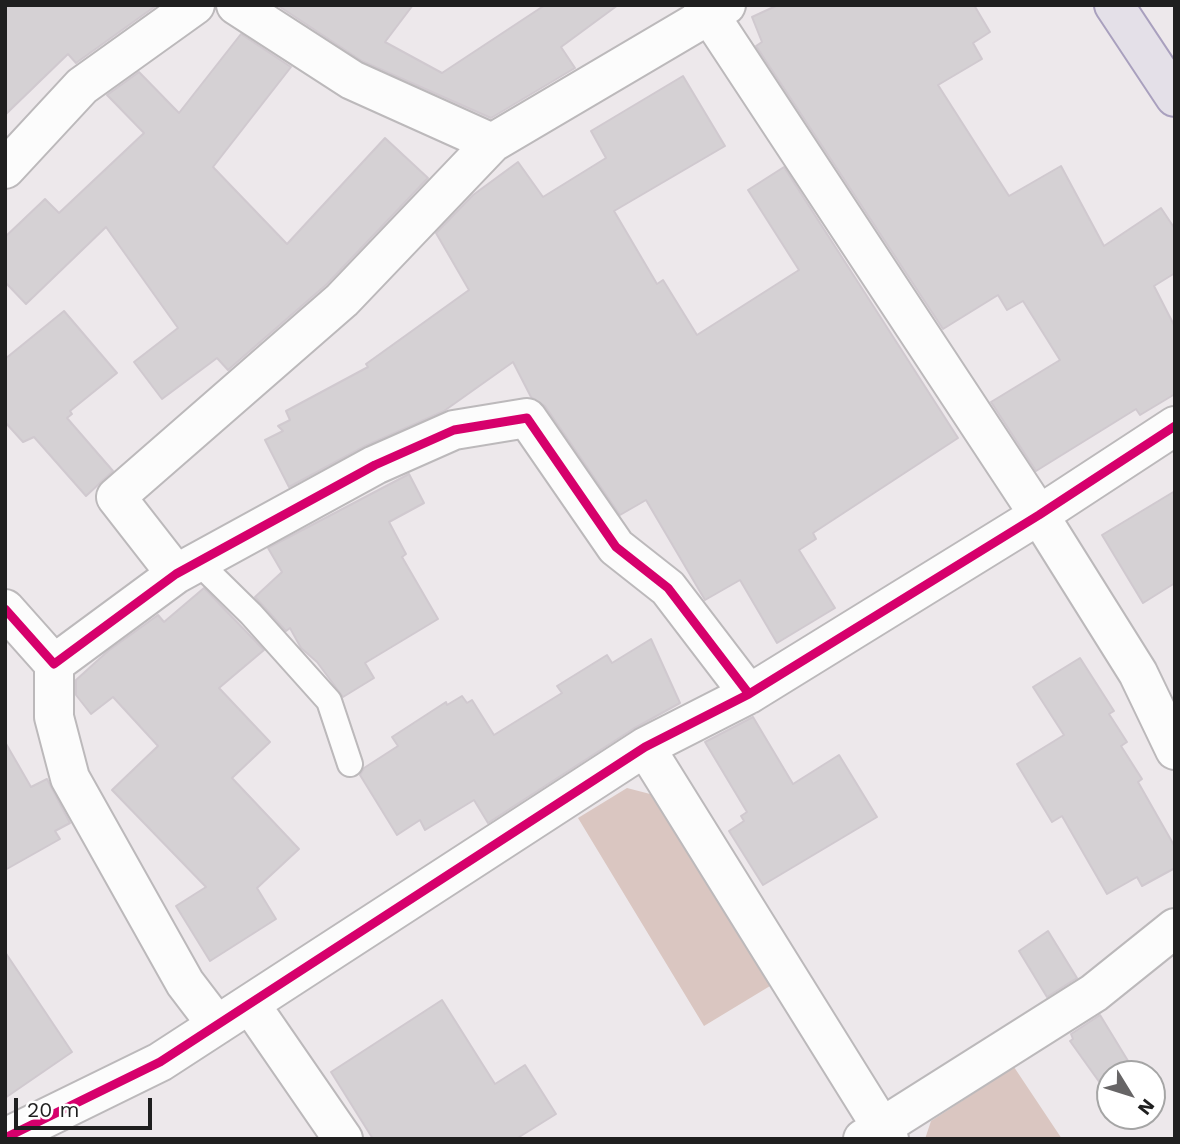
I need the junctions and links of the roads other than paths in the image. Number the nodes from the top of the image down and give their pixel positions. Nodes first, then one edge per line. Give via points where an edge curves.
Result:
1 (195, 5) edge
2 (236, 5) edge
3 (1114, 5) edge
4 (713, 8) edge
5 (1175, 97) edge
6 (492, 143) junction
7 (5, 169) edge
8 (1175, 426) edge
9 (1039, 514) junction
10 (187, 568) junction
11 (5, 609) edge
12 (54, 664) junction
13 (749, 694) junction
14 (645, 747) junction
15 (1175, 750) edge
16 (350, 764) dead end
17 (1175, 928) edge
18 (250, 1003) junction
19 (217, 1025) junction
20 (878, 1135) edge
21 (5, 1138) edge
22 (343, 1139) edge

1 - 7 street via 82,86
2 - 6 street via 352,80
3 - 5 highway
4 - 6 street
4 - 9 street
6 - 10 street via 342,300 116,497
8 - 9 street
9 - 13 street
9 - 15 street via 1138,673
10 - 12 street
10 - 13 street via 375,465 454,430 527,418 616,547 668,588
10 - 16 lane via 251,614 329,701
11 - 12 street
12 - 19 street via 54,717 70,778 185,983
13 - 14 street
14 - 18 street
14 - 20 street
17 - 20 street via 1094,993
18 - 19 street
18 - 22 street
19 - 21 street via 160,1062

